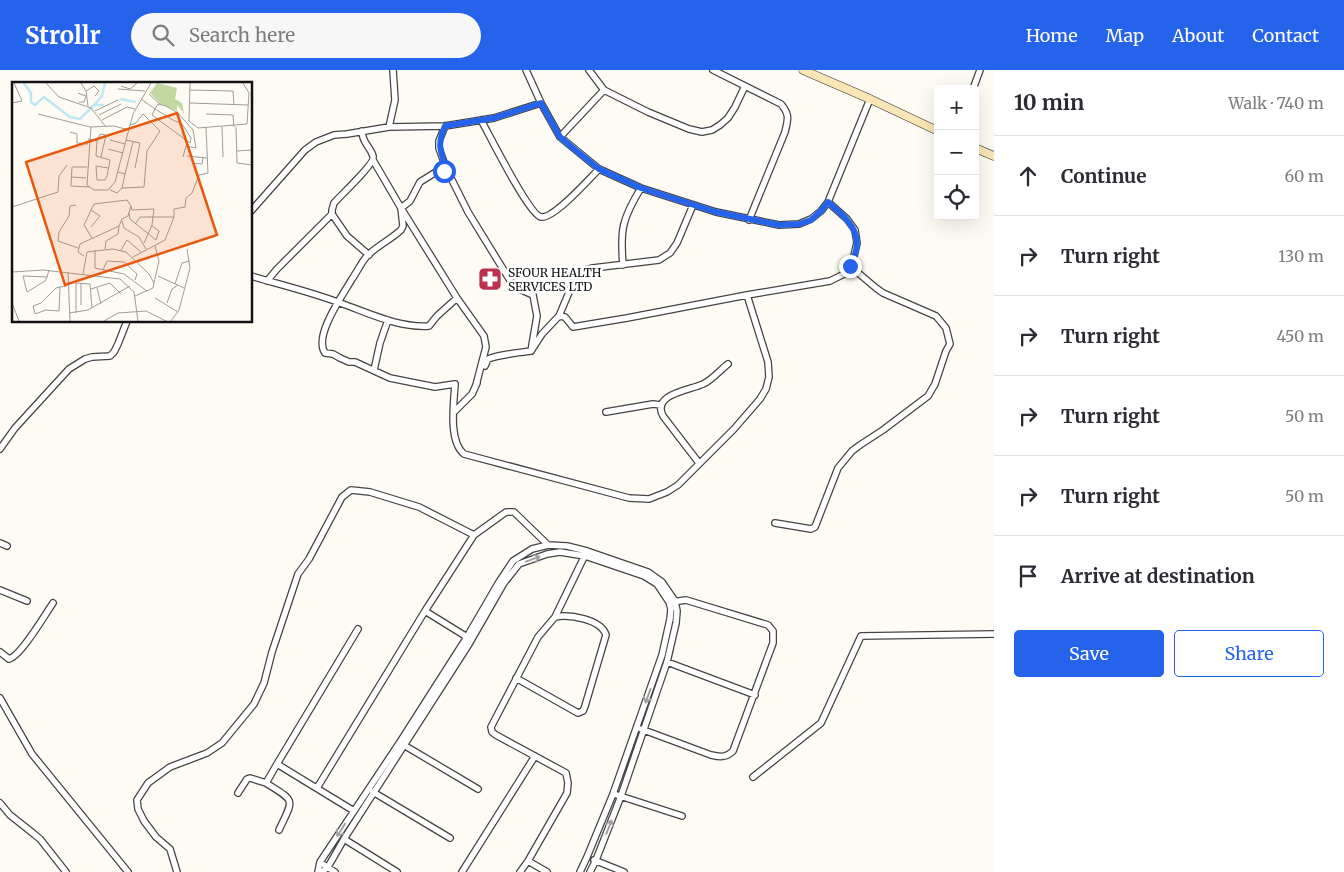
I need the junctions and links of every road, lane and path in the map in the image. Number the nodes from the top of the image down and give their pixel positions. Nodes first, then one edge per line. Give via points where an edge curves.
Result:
1 (393, 70) edge
2 (526, 70) edge
3 (589, 70) edge
4 (713, 70) edge
5 (803, 70) edge
6 (980, 70) edge
7 (974, 85) edge
8 (744, 86) junction
9 (604, 90) junction
10 (870, 98) junction
11 (541, 103) junction
12 (481, 120) junction
13 (445, 126) junction
14 (389, 127) junction
15 (936, 130) edge
16 (362, 131) junction
17 (560, 137) junction
18 (979, 150) edge
19 (994, 156) edge
20 (373, 160) junction
21 (446, 168) junction
22 (599, 169) junction
23 (641, 188) junction
24 (828, 202) junction
25 (693, 205) junction
26 (401, 208) junction
27 (252, 210) edge
28 (332, 214) junction
29 (749, 220) junction
30 (369, 254) junction
31 (623, 265) junction
32 (850, 266) junction
33 (252, 276) edge
34 (267, 280) junction
35 (747, 295) junction
36 (457, 298) junction
37 (338, 302) junction
38 (559, 316) junction
39 (388, 320) junction
40 (127, 322) edge
41 (531, 351) junction
42 (728, 364) dead end
43 (374, 370) junction
44 (455, 384) junction
45 (476, 385) junction
46 (661, 404) junction
47 (606, 412) dead end
48 (0, 449) edge
49 (700, 463) junction
50 (775, 523) dead end
51 (474, 535) junction
52 (0, 542) edge
53 (548, 545) junction
54 (7, 546) dead end
55 (586, 554) junction
56 (0, 590) edge
57 (27, 601) dead end
58 (672, 602) junction
59 (53, 603) dead end
60 (425, 611) junction
61 (555, 616) junction
62 (358, 629) dead end
63 (994, 634) edge
64 (467, 637) junction
65 (0, 652) edge
66 (667, 662) junction
67 (516, 678) junction
68 (755, 695) junction
69 (0, 698) edge
70 (640, 728) junction
71 (402, 744) junction
72 (535, 756) junction
73 (277, 764) junction
74 (753, 778) dead end
75 (266, 783) junction
76 (317, 788) junction
77 (478, 789) dead end
78 (372, 791) junction
79 (238, 793) dead end
80 (613, 794) junction
81 (621, 796) junction
82 (0, 804) edge
83 (354, 811) junction
84 (682, 816) dead end
85 (279, 830) dead end
86 (450, 838) dead end
87 (344, 839) junction
88 (587, 857) junction
89 (596, 860) junction
90 (528, 861) junction
91 (320, 862) junction
92 (328, 867) junction
93 (66, 872) edge
94 (128, 872) edge
95 (177, 872) edge
96 (318, 872) edge
97 (322, 872) edge
98 (335, 872) edge
99 (397, 872) edge
100 (462, 872) edge
101 (520, 872) edge
102 (547, 872) edge
103 (580, 872) edge
104 (590, 872) edge
105 (624, 872) edge

1 - 14 street via 395,100
2 - 11 street
3 - 9 street
4 - 8 street
5 - 10 main road
6 - 7 street
8 - 9 street via 728,118 712,130 702,132 648,112
8 - 29 street via 780,104 787,112 788,121
9 - 17 street
10 - 15 main road
10 - 24 street
11 - 12 street
11 - 17 street
12 - 13 street
12 - 22 street via 525,200 540,217 553,213
13 - 14 street
13 - 21 street via 439,141
14 - 16 street
16 - 20 street
16 - 27 street via 334,135 316,142 305,150
17 - 22 street
18 - 19 main road
20 - 26 street
20 - 28 street via 334,203
21 - 26 street via 420,182 410,201
21 - 41 street via 468,212 511,282 534,295 537,316
22 - 23 street
23 - 25 street
23 - 31 street via 629,208 622,230
24 - 29 street via 811,220 799,224 779,225
24 - 32 street via 855,230 858,243
25 - 29 street
25 - 31 street via 670,253 659,260
26 - 30 street via 401,230
26 - 36 street
28 - 30 street via 347,236
28 - 34 street
30 - 37 street
31 - 38 street via 581,271
32 - 35 street via 830,281
32 - 50 street via 883,293 936,316 946,328 950,344 928,396 852,451 838,468 815,527
33 - 34 street
34 - 37 street
35 - 38 street via 573,326 565,317
35 - 49 street via 768,362 766,389 734,429
36 - 39 street via 429,326 418,327
36 - 45 street via 484,336 486,347
37 - 39 street
37 - 43 street via 326,328 323,351
38 - 41 street
39 - 43 street
40 - 48 street via 114,352 110,356 85,359 69,369
41 - 45 street via 488,359
42 - 46 street via 703,384 672,395
43 - 44 street via 390,378 435,387
44 - 45 street via 454,412 472,394
44 - 49 street via 453,429 464,454 629,498 649,498 667,492
46 - 47 street
46 - 49 street via 662,416
51 - 53 street via 506,512 514,512
51 - 60 street
51 - 95 street via 419,507 370,492 351,490 342,498 298,574 264,683 254,704 222,743 207,753 170,767 148,783 138,800 144,821 170,849
52 - 54 street
53 - 55 street via 567,546
53 - 64 street via 532,549 513,561
55 - 58 street via 644,576 657,584
55 - 61 street
71 -> 55 street via 519,564 560,552
56 - 57 street
58 - 66 street via 676,623
58 - 68 street via 686,600 768,625 773,642
58 -> 70 street via 662,655
59 - 65 street via 12,659
60 - 64 street
60 - 76 street
61 - 67 street via 538,637
61 - 67 street via 568,615 596,623 606,635 583,711 578,713
62 - 73 street
63 - 74 street via 861,636 821,723
64 - 71 street
66 - 68 street
66 - 70 street
67 - 72 street via 491,727 492,732
68 - 70 street via 733,751 725,757 698,751
69 - 94 street via 32,754
70 - 80 street
70 - 81 street
71 - 77 street
71 - 78 street
72 - 90 street via 566,773 568,793
72 - 100 street
73 - 75 street
73 - 76 street
75 - 79 street via 246,779
75 - 85 street via 290,800 291,805
76 - 83 street
78 - 83 street
78 - 86 street
78 - 87 street
80 - 81 street
80 - 88 street
81 - 84 street
89 -> 81 street
82 - 93 street via 40,839
83 -> 91 street
87 - 92 street
87 - 99 street
88 - 89 street
88 - 103 street
89 - 104 street
89 - 105 street
90 - 101 street
90 - 102 street
91 - 92 street
91 - 96 street
92 - 97 street
92 - 98 street

